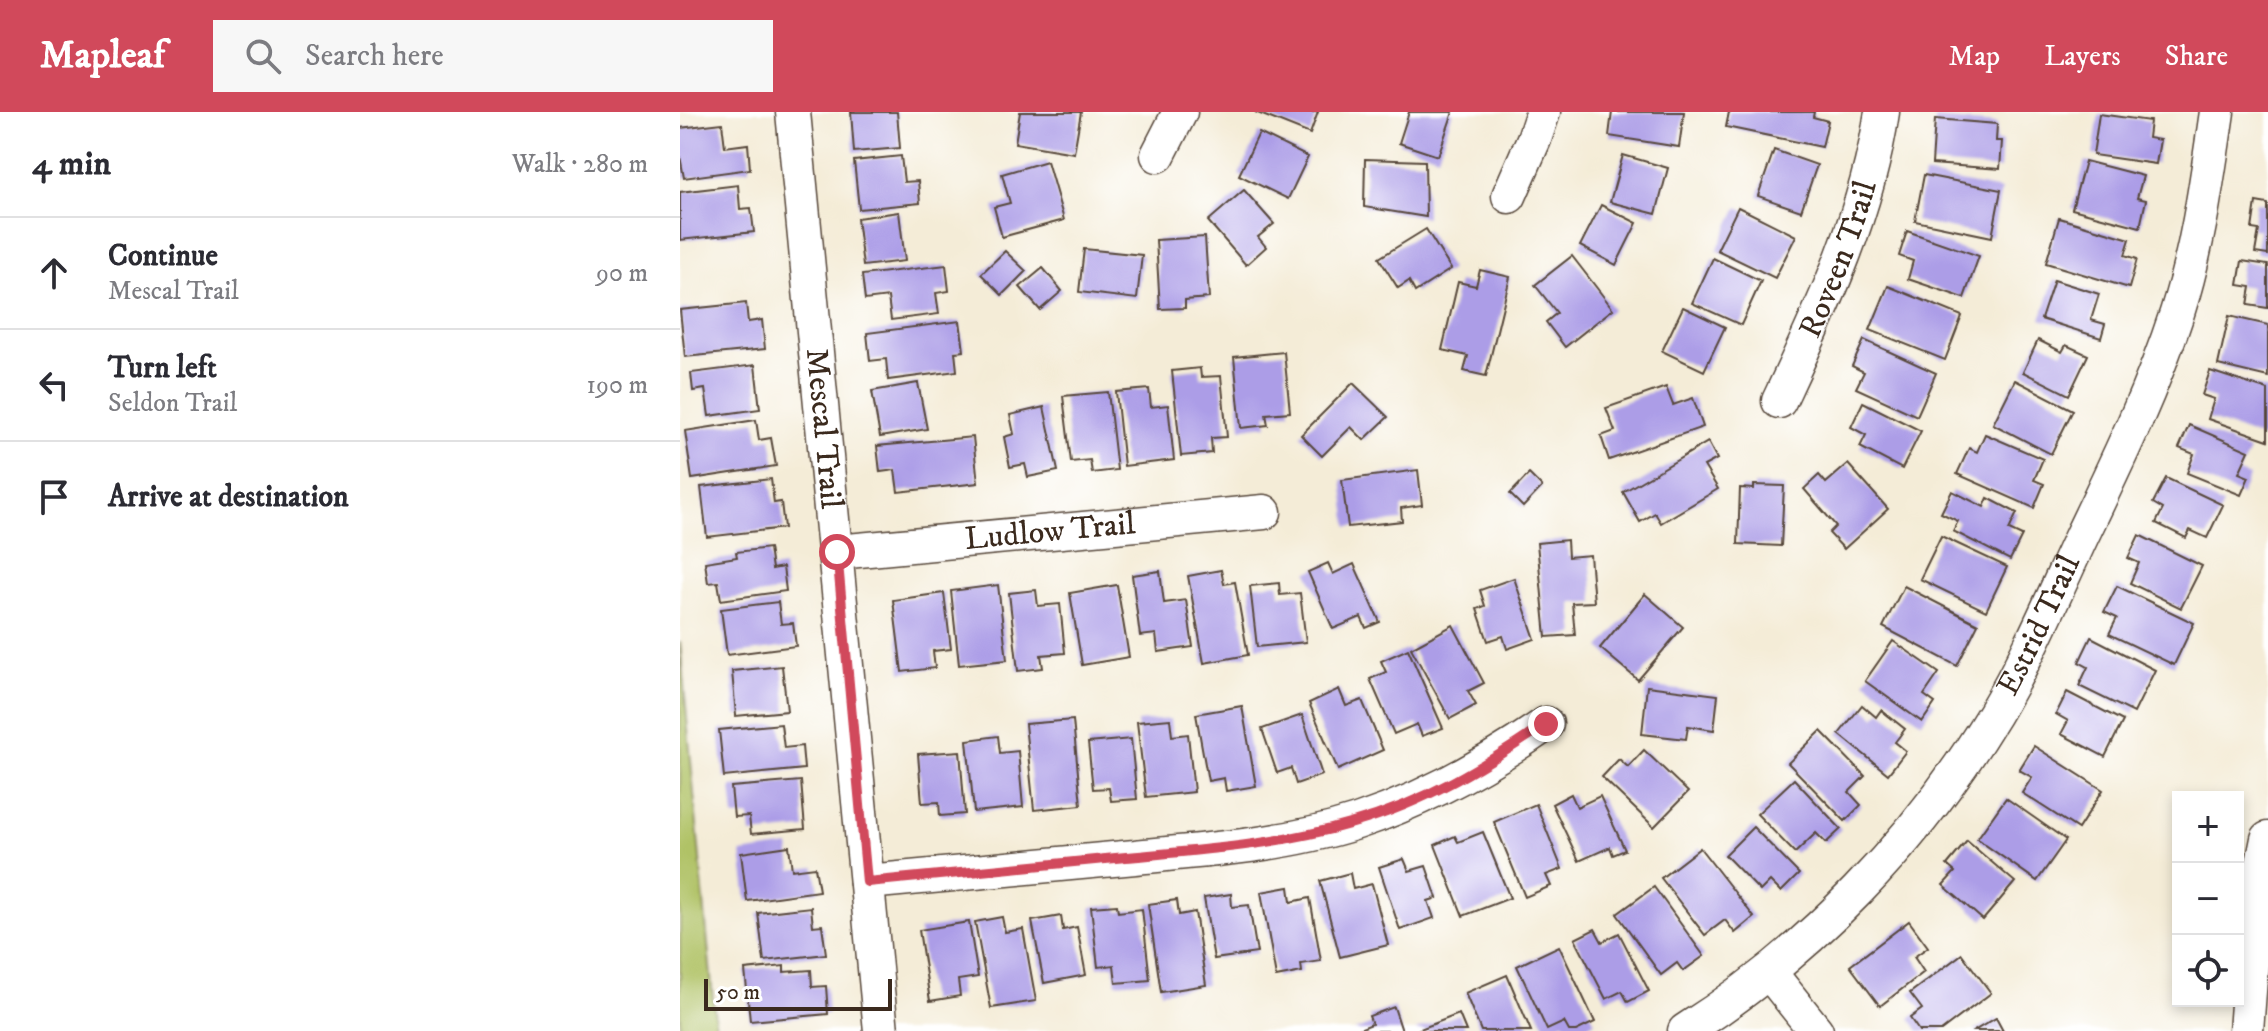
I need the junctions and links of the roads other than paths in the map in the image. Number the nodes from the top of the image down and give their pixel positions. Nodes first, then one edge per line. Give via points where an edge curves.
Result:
1 (793, 112) edge
2 (1180, 112) edge
3 (1543, 112) edge
4 (1882, 112) edge
5 (2217, 112) edge
6 (1158, 155) dead end
7 (1509, 196) dead end
8 (1779, 401) dead end
9 (1264, 512) dead end
10 (837, 552) junction
11 (1546, 724) dead end
12 (2268, 839) edge
13 (867, 882) junction
14 (1769, 972) junction
15 (881, 1031) edge
16 (1685, 1031) edge
17 (1816, 1031) edge
18 (2246, 1031) edge

1 - 10 street, Mescal Trail
2 - 6 street
3 - 7 street
4 - 8 street, Roveen Trail via 1860,211 1835,280
5 - 14 street, Estrid Trail via 2203,207 2177,312 2140,413 2037,632 1994,713 1939,795 1876,872
9 - 10 street, Ludlow Trail
10 - 13 street, Mescal Trail
11 - 13 street via 1488,763 1416,800 1356,823 1293,838
12 - 18 street via 2256,898
13 - 15 street, Mescal Trail
14 - 16 street, Estrid Trail
14 - 17 street

